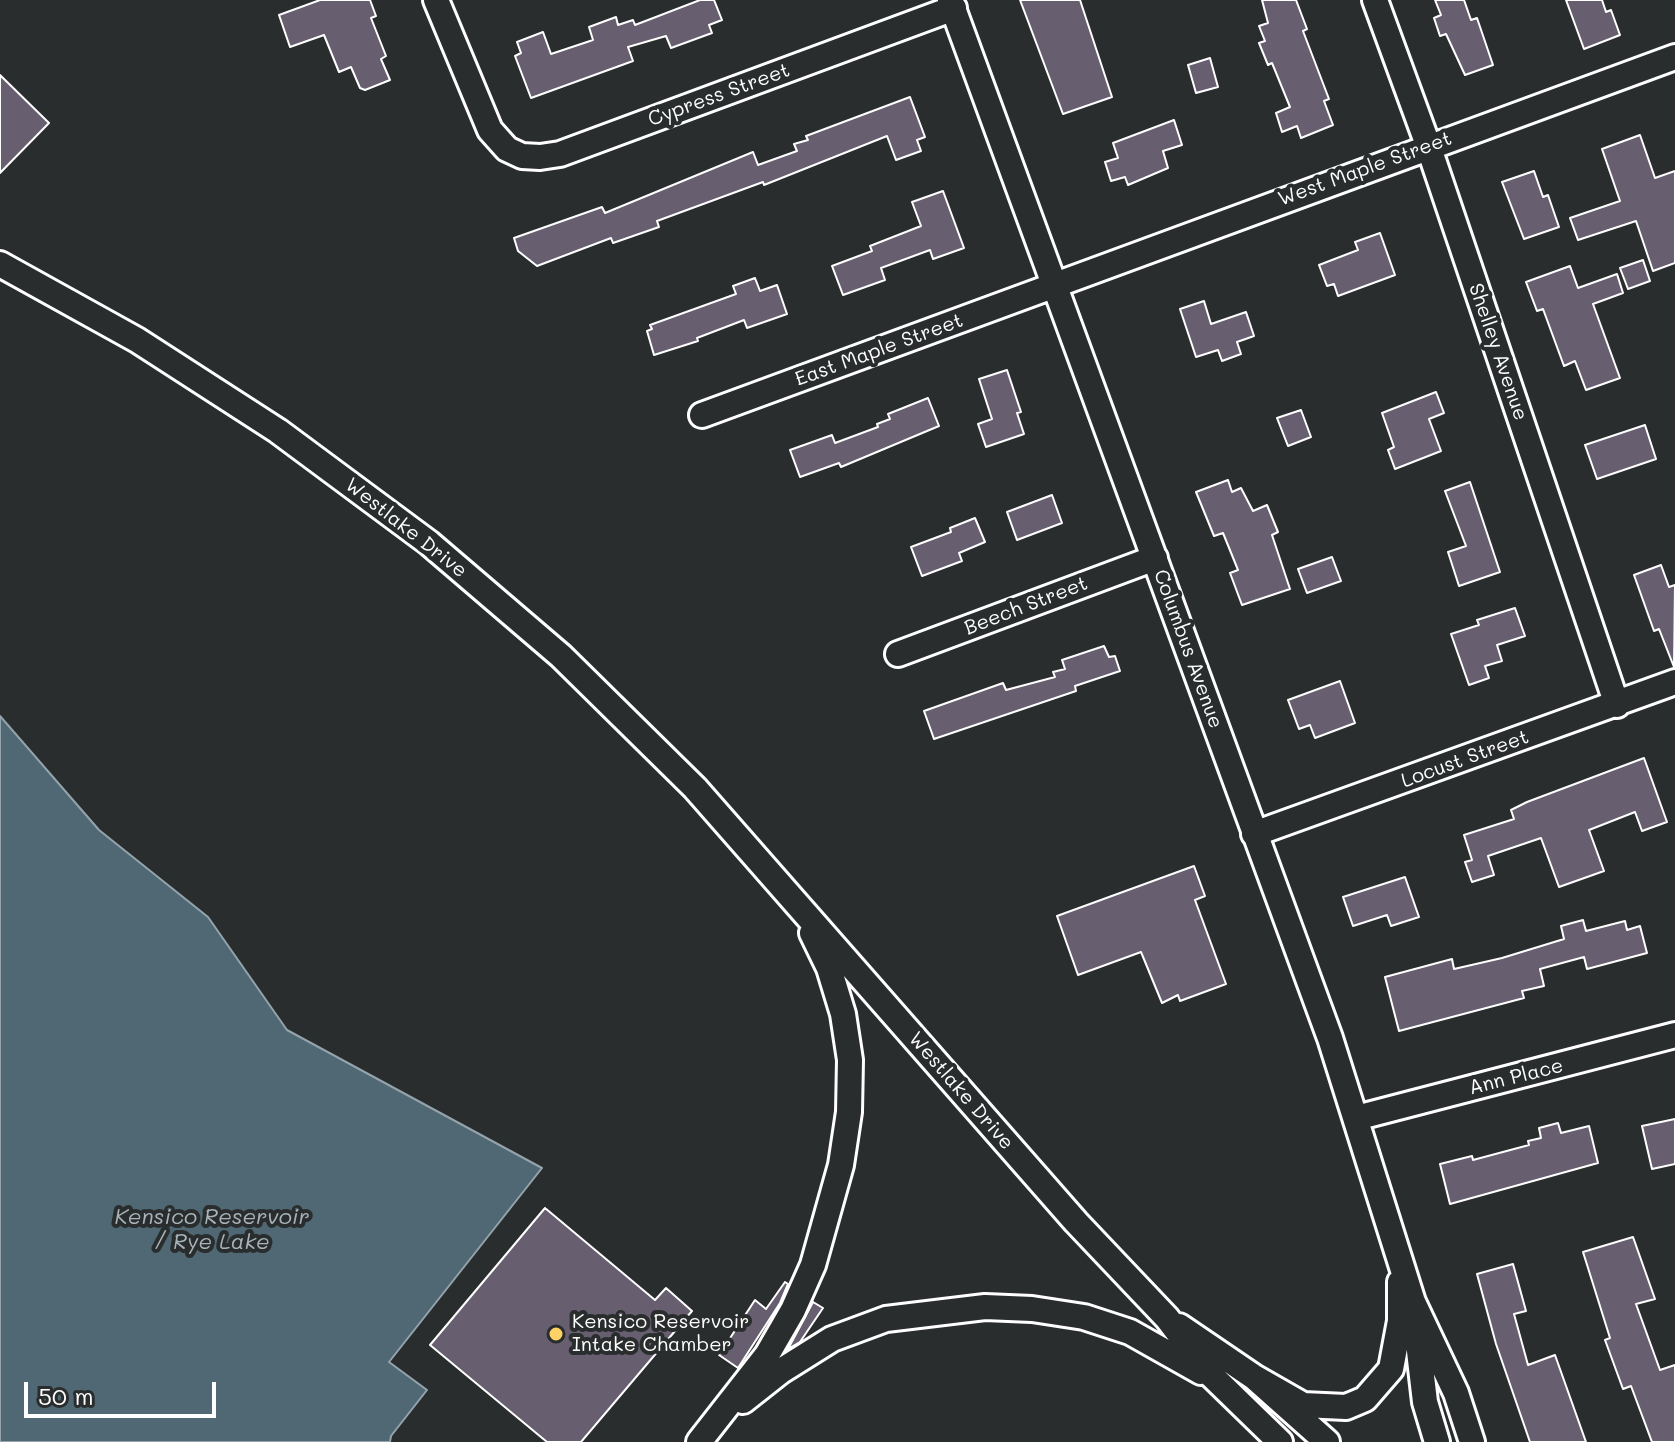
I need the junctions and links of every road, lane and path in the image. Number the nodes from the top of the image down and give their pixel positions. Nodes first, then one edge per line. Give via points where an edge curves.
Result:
1 (436, 0) edge
2 (1375, 0) edge
3 (952, 4) edge
4 (1675, 57) edge
5 (1428, 145) junction
6 (0, 264) edge
7 (1056, 284) junction
8 (702, 415) dead end
9 (1155, 558) junction
10 (898, 654) dead end
11 (1675, 682) edge
12 (1617, 705) junction
13 (1254, 834) junction
14 (759, 860) junction
15 (1675, 1035) edge
16 (1356, 1118) junction
17 (1399, 1255) junction
18 (1413, 1302) junction
19 (1167, 1318) junction
20 (1254, 1377) junction
21 (1234, 1399) junction
22 (700, 1442) edge
23 (1280, 1442) edge
24 (1327, 1442) edge
25 (1437, 1442) edge
26 (1472, 1442) edge

1 - 3 street, Cypress Street via 481,115 507,149 522,156 560,154
2 - 5 street, Shelley Avenue
3 - 7 street, Columbus Avenue
4 - 5 street, West Maple Street
5 - 7 street, West Maple Street
5 - 12 street, Shelley Avenue
6 - 14 street, Westlake Drive via 209,384 429,543 629,721
7 - 8 street, East Maple Street
7 - 9 street, Columbus Avenue
9 - 10 street, Beech Street
9 - 13 street, Columbus Avenue
11 - 12 street, Locust Street
12 - 13 street, Locust Street
13 - 16 street, Columbus Avenue
14 - 19 street, Westlake Drive via 1085,1232
14 - 22 street, Westlake Drive via 808,925 829,968 850,1060 849,1112 829,1217 793,1310 767,1355
15 - 16 street, Ann Place
16 - 17 street, Columbus Avenue
17 - 18 street, Columbus Avenue
17 - 20 street via 1397,1348 1379,1387 1346,1407 1325,1409 1303,1405
18 - 25 street, Columbus Avenue via 1425,1402
18 - 26 street, Columbus Avenue via 1456,1393
19 - 20 street
19 - 21 street
20 - 24 street
21 - 22 street, Westlake Drive via 1176,1355 1084,1317 1032,1309 935,1310 886,1319 832,1339 781,1371
21 - 23 street

